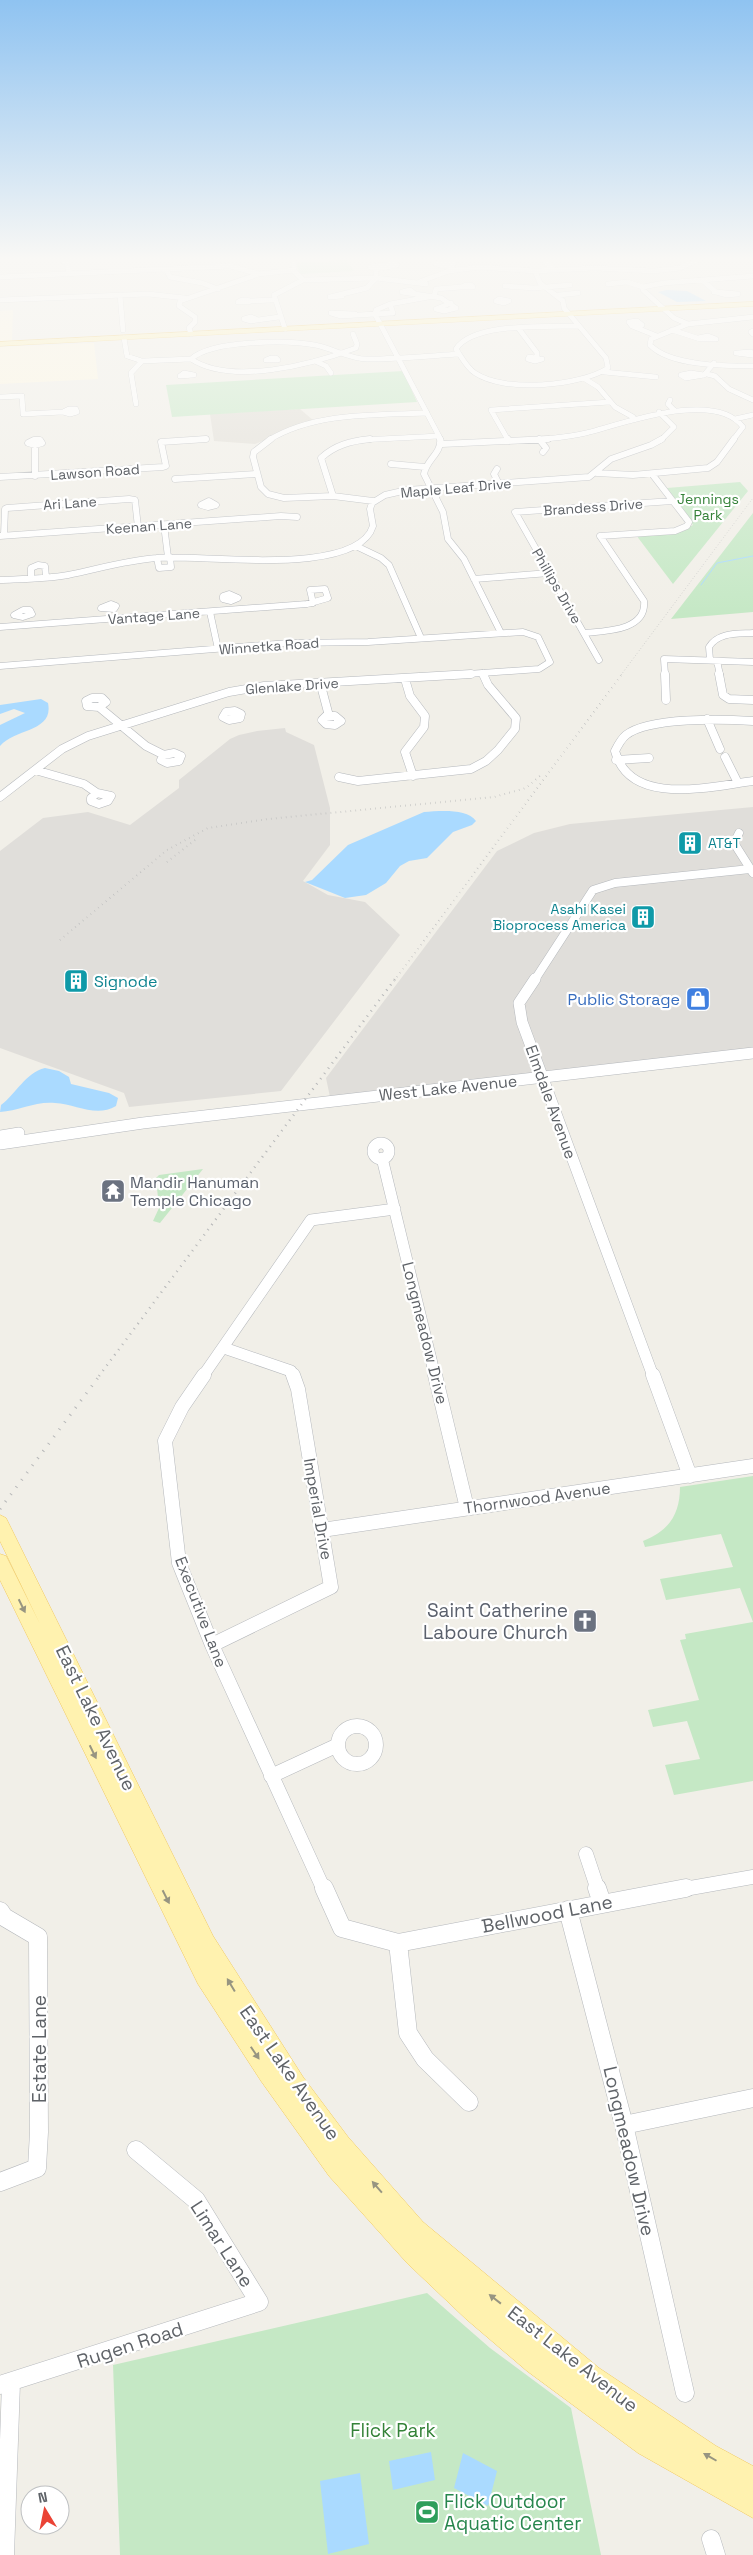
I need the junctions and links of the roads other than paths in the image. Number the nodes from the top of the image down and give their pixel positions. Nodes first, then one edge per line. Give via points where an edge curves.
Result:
1 (132, 377) edge
2 (408, 377) edge
3 (485, 377) edge
4 (590, 377) edge
5 (716, 377) edge
6 (585, 379) junction
7 (0, 397) edge
8 (670, 400) dead end
9 (753, 400) edge
10 (610, 402) junction
11 (143, 407) dead end
12 (674, 410) junction
13 (63, 412) dead end
14 (659, 412) junction
15 (427, 413) junction
16 (753, 415) edge
17 (633, 417) junction
18 (735, 419) junction
19 (439, 436) junction
20 (206, 438) dead end
21 (539, 439) junction
22 (509, 441) junction
23 (442, 444) junction
24 (35, 445) dead end
25 (543, 452) dead end
26 (391, 464) dead end
27 (425, 467) junction
28 (497, 469) dead end
29 (597, 473) junction
30 (257, 474) junction
31 (652, 474) junction
32 (35, 476) junction
33 (0, 477) edge
34 (175, 478) dead end
35 (499, 484) junction
36 (432, 489) junction
37 (333, 496) junction
38 (373, 501) junction
39 (672, 501) junction
40 (205, 507) dead end
41 (515, 512) joint
42 (297, 517) dead end
43 (206, 522) junction
44 (164, 525) junction
45 (138, 526) junction
46 (2, 535) edge
47 (356, 546) junction
48 (169, 557) junction
49 (157, 558) junction
50 (549, 573) junction
51 (46, 577) junction
52 (31, 578) junction
53 (474, 579) junction
54 (0, 580) edge
55 (232, 601) dead end
56 (310, 604) dead end
57 (108, 610) dead end
58 (234, 610) junction
59 (210, 612) junction
60 (108, 619) junction
61 (0, 627) edge
62 (753, 632) edge
63 (501, 633) junction
64 (584, 633) junction
65 (538, 637) joint
66 (421, 638) junction
67 (218, 649) junction
68 (599, 660) dead end
69 (714, 660) junction
70 (753, 662) edge
71 (0, 666) edge
72 (483, 673) junction
73 (405, 679) junction
74 (320, 682) junction
75 (211, 698) junction
76 (666, 700) dead end
77 (753, 700) edge
78 (99, 706) dead end
79 (229, 712) dead end
80 (329, 716) dead end
81 (707, 719) junction
82 (753, 721) edge
83 (119, 725) junction
84 (720, 749) dead end
85 (164, 755) dead end
86 (725, 757) dead end
87 (649, 758) dead end
88 (616, 760) junction
89 (35, 770) junction
90 (339, 776) dead end
91 (413, 776) junction
92 (753, 781) edge
93 (738, 783) junction
94 (97, 794) dead end
95 (0, 797) edge
96 (739, 833) dead end
97 (752, 871) edge
98 (753, 1053) edge
99 (544, 1077) junction
100 (143, 1123) junction
101 (0, 1136) edge
102 (0, 1144) edge
103 (382, 1158) dead end
104 (395, 1209) junction
105 (224, 1348) junction
106 (753, 1466) edge
107 (690, 1476) junction
108 (467, 1508) junction
109 (0, 1523) edge
110 (322, 1530) junction
111 (0, 1562) edge
112 (212, 1645) junction
113 (338, 1745) dead end
114 (271, 1776) junction
115 (586, 1854) dead end
116 (753, 1877) edge
117 (602, 1903) junction
118 (568, 1910) junction
119 (0, 1911) edge
120 (342, 1928) joint
121 (398, 1943) junction
122 (753, 2098) edge
123 (470, 2102) dead end
124 (624, 2124) junction
125 (136, 2150) dead end
126 (0, 2182) edge
127 (259, 2302) joint
128 (5, 2384) edge
129 (685, 2393) dead end
130 (753, 2480) edge
131 (753, 2505) edge
132 (6, 2555) edge

1 - 11 street via 136,404
2 - 15 street
3 - 6 street via 524,384
4 - 6 street
5 - 9 street via 729,389
6 - 10 street via 598,387
7 - 13 street via 22,396 22,414
8 - 12 street via 668,404
10 - 17 street
10 - 22 street via 491,410
12 - 14 street
12 - 18 street via 707,411
14 - 17 street
14 - 29 street, Maple Leaf Drive via 674,427 666,437 658,444 609,460
15 - 19 street
15 - 30 street via 335,419 297,427 267,440 254,452 252,458
16 - 18 street
17 - 21 street via 578,434
18 - 31 street via 741,424 742,431 713,465 693,471
19 - 23 street
19 - 37 street via 358,441 330,450 321,458
20 - 32 street, Lawson Road via 161,442 166,466 163,467
21 - 22 street
21 - 25 street via 546,448
22 - 23 street
23 - 27 street
24 - 32 street
26 - 27 street
27 - 36 street via 424,474
28 - 35 street via 494,474
29 - 31 street
29 - 35 street, Maple Leaf Drive via 582,478
30 - 34 street
30 - 37 street via 263,490 275,497
31 - 39 street
32 - 33 street, Lawson Road
35 - 36 street, Maple Leaf Drive
36 - 38 street, Maple Leaf Drive via 394,492
36 - 53 street via 443,512 448,539 464,559
37 - 38 street
38 - 47 street via 370,507 371,532
39 - 41 street, Brandess Drive
39 - 64 street via 689,522 682,529 600,536 644,601 645,610 640,618 624,627
40 - 43 street
41 - 50 street, Phillips Drive
42 - 43 street, Keenan Lane
43 - 44 street, Keenan Lane
44 - 45 street, Keenan Lane
44 - 48 street
45 - 46 street, Keenan Lane
45 - 46 street, Ari Lane via 134,500 7,508
47 - 48 street via 324,556 269,561
47 - 66 street via 389,565
48 - 49 street
48 - 49 street via 171,567 165,569 159,568
49 - 51 street
50 - 53 street
50 - 64 street, Phillips Drive
51 - 52 street
51 - 52 street via 45,566 38,565 31,568
52 - 54 street
53 - 63 street
55 - 58 street
56 - 58 street, Vantage Lane
57 - 60 street
58 - 59 street, Vantage Lane
59 - 60 street, Vantage Lane
59 - 67 street
60 - 61 street, Vantage Lane via 23,621
62 - 69 street via 715,639 709,647
63 - 65 street, Winnetka Road via 530,633
63 - 66 street, Winnetka Road
64 - 68 street, Phillips Drive
65 - 72 street, Glenlake Drive via 550,662 548,665 539,669
66 - 67 street, Winnetka Road
67 - 71 street, Winnetka Road
69 - 70 street
69 - 76 street via 663,660
69 - 77 street via 723,696
72 - 73 street, Glenlake Drive
72 - 91 street via 488,686 516,718 514,729 482,766 462,772
73 - 74 street, Glenlake Drive
73 - 91 street via 410,696 426,716 424,727 405,752
74 - 75 street, Glenlake Drive via 248,688
74 - 80 street
75 - 79 street
75 - 83 street, Glenlake Drive
78 - 83 street
81 - 82 street
81 - 84 street
81 - 88 street via 632,731 619,742
83 - 85 street
83 - 89 street, Glenlake Drive via 62,749
86 - 93 street
87 - 88 street
88 - 93 street via 635,778 667,788 693,790
89 - 94 street via 84,784
89 - 95 street, Glenlake Drive
90 - 91 street via 358,781
92 - 93 street
96 - 97 street via 734,843
97 - 99 street, Elmdale Avenue via 616,883 593,890 519,1003 522,1022
98 - 99 street, West Lake Avenue
99 - 100 street, West Lake Avenue
99 - 107 street, Elmdale Avenue
100 - 101 street, West Lake Avenue
100 - 102 street, West Lake Avenue
103 - 104 street, Longmeadow Drive
104 - 105 street, Executive Lane via 311,1220
104 - 108 street, Longmeadow Drive
105 - 110 street, Imperial Drive via 291,1371 298,1389
105 - 112 street, Executive Lane via 182,1407 165,1441 179,1563
106 - 107 street, Thornwood Avenue
107 - 108 street, Thornwood Avenue
108 - 110 street, Thornwood Avenue
130 -> 109 main road, East Lake Avenue via 707,2455 590,2377 416,2230 340,2145 295,2085 206,1943
110 - 112 street, Imperial Drive via 331,1588
111 -> 131 main road, East Lake Avenue via 206,1976 293,2110 387,2225 414,2253 530,2355 634,2435
112 - 114 street, Executive Lane
113 - 114 street
114 - 120 street, Executive Lane
115 - 117 street
116 - 117 street, Bellwood Lane
117 - 118 street, Bellwood Lane
118 - 121 street, Bellwood Lane
118 - 124 street, Longmeadow Drive
119 - 126 street, Estate Lane via 4,1917 38,1937 39,2122 37,2168
120 - 121 street, Bellwood Lane
121 - 123 street via 408,2033 425,2059
122 - 124 street
124 - 129 street, Longmeadow Drive
125 - 127 street, Limar Lane via 196,2200
127 - 128 street, Rugen Road
128 - 132 street

